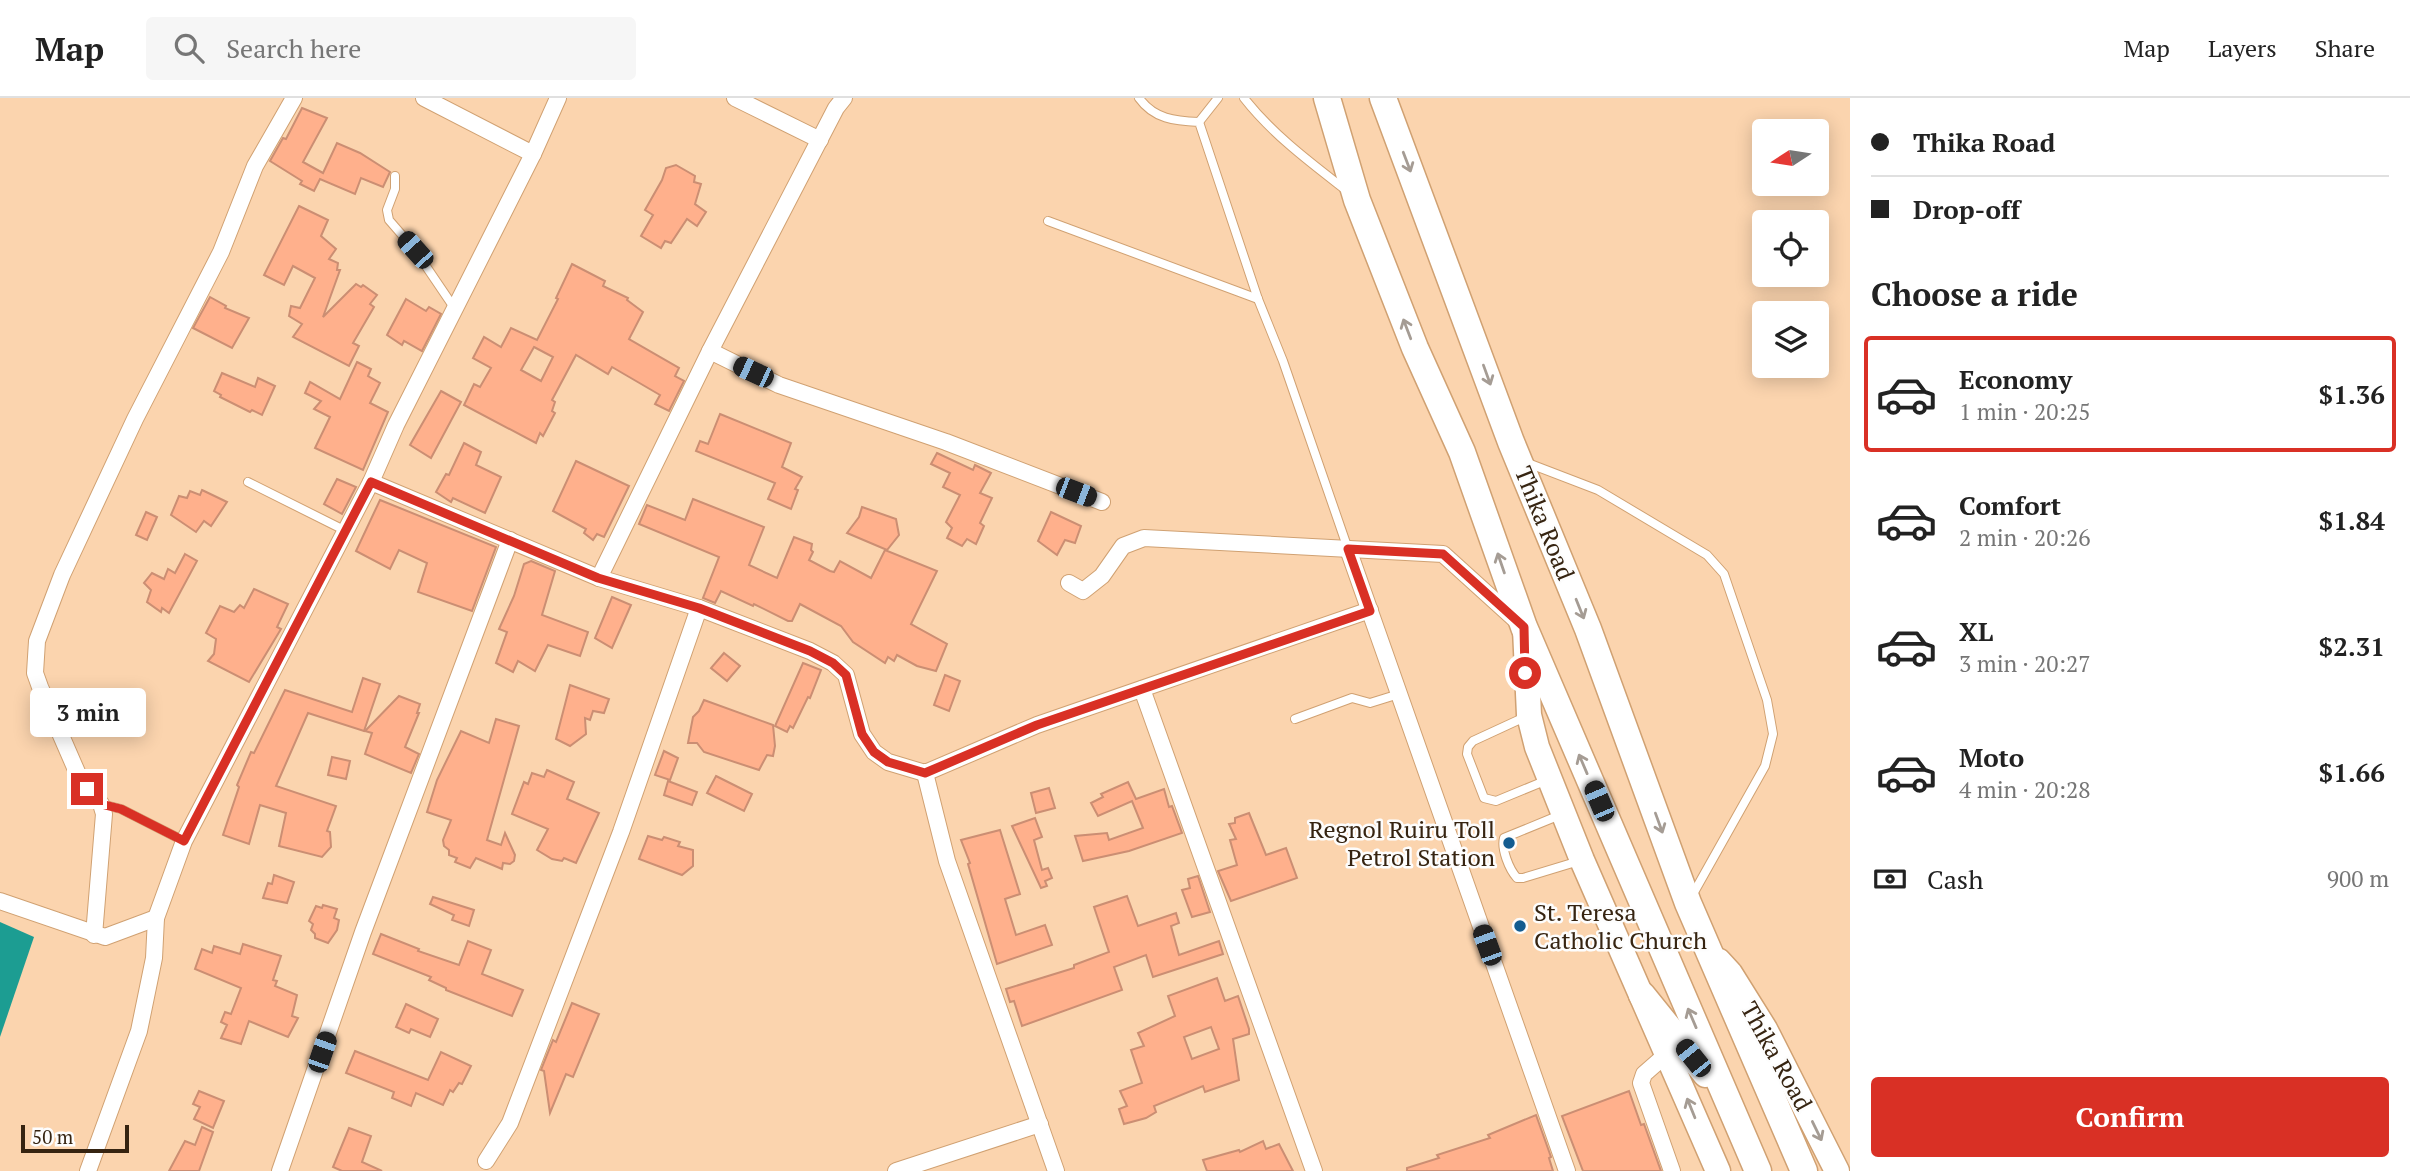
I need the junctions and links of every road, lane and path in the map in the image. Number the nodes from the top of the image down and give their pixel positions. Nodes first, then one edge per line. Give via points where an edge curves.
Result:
1 (294, 98) edge
2 (424, 98) edge
3 (558, 98) edge
4 (735, 98) edge
5 (844, 98) edge
6 (1139, 98) edge
7 (1218, 98) edge
8 (1244, 98) edge
9 (1327, 98) edge
10 (1383, 98) edge
11 (1199, 122) junction
12 (820, 140) junction
13 (533, 154) junction
14 (395, 176) dead end
15 (1357, 200) junction
16 (1048, 221) dead end
17 (1258, 299) junction
18 (455, 309) junction
19 (710, 351) junction
20 (1518, 459) junction
21 (248, 482) dead end
22 (371, 482) junction
23 (1102, 502) dead end
24 (346, 531) junction
25 (510, 540) junction
26 (1348, 549) junction
27 (598, 578) junction
28 (1069, 583) dead end
29 (699, 608) junction
30 (1370, 611) junction
31 (1524, 627) junction
32 (1142, 689) junction
33 (1399, 694) junction
34 (1529, 715) junction
35 (1294, 719) dead end
36 (925, 773) junction
37 (1549, 779) junction
38 (101, 804) junction
39 (1563, 814) junction
40 (184, 841) junction
41 (1582, 860) junction
42 (0, 901) edge
43 (1688, 903) junction
44 (156, 918) junction
45 (94, 935) junction
46 (1707, 947) junction
47 (1642, 995) junction
48 (1668, 1054) junction
49 (1727, 1099) junction
50 (1040, 1124) junction
51 (486, 1161) dead end
52 (89, 1171) edge
53 (280, 1171) edge
54 (896, 1171) edge
55 (1056, 1171) edge
56 (1314, 1171) edge
57 (1567, 1171) edge
58 (1672, 1171) edge
59 (1718, 1171) edge
60 (1758, 1171) edge
61 (1804, 1171) edge
62 (1837, 1171) edge

1 - 38 street via 255,166 221,252 135,419 62,575 37,642 35,673 40,687 80,779
2 - 13 street
3 - 13 street
4 - 12 street
5 - 12 street
6 - 11 lane via 1160,116
7 - 11 lane
8 - 15 lane via 1293,148
9 - 15 highway
10 -> 20 highway, Thika Road
11 - 17 lane
12 - 19 street
13 - 18 street
14 - 18 lane via 389,220
31 -> 15 highway via 1462,452
16 - 17 lane
17 - 26 lane
18 - 22 street
19 - 23 street via 779,385
19 - 27 street
20 -> 43 highway, Thika Road via 1588,629
20 - 43 lane via 1598,490 1707,555 1724,574 1767,701 1773,734 1765,766
21 - 24 lane
22 - 24 street
22 - 25 street
24 - 40 street
25 - 27 street
25 - 53 street via 363,932
26 - 28 street via 1144,538 1123,546 1102,576 1083,592
26 - 30 street
26 - 31 street via 1443,554
27 - 29 street
29 - 36 street via 833,663 846,675 862,734 874,752 896,765
29 - 51 street via 621,832 510,1123
30 - 32 street
30 - 33 street
31 - 34 main road
49 -> 31 highway
32 - 36 street via 1037,725
32 - 56 street
33 - 35 lane via 1370,703 1352,698
33 - 57 street
34 - 37 main road
34 - 37 lane via 1473,741 1467,754 1484,798 1489,800
36 - 50 street via 947,861
37 - 39 main road
38 - 40 lane via 121,809
38 - 45 street via 104,823
39 - 41 main road
39 - 41 lane via 1504,838 1513,874 1523,878
40 - 44 street
41 - 47 main road
42 - 45 street
43 - 46 highway, Thika Road
44 - 45 street via 112,936
44 - 52 street via 154,958 139,1031
46 - 61 highway, Thika Road
46 -> 62 main road, Thika Road via 1730,973 1765,1029
47 - 48 main road
47 - 49 highway
48 - 58 street via 1644,1074 1641,1083
59 -> 48 main road
49 - 60 highway
50 - 54 street
50 - 55 street

